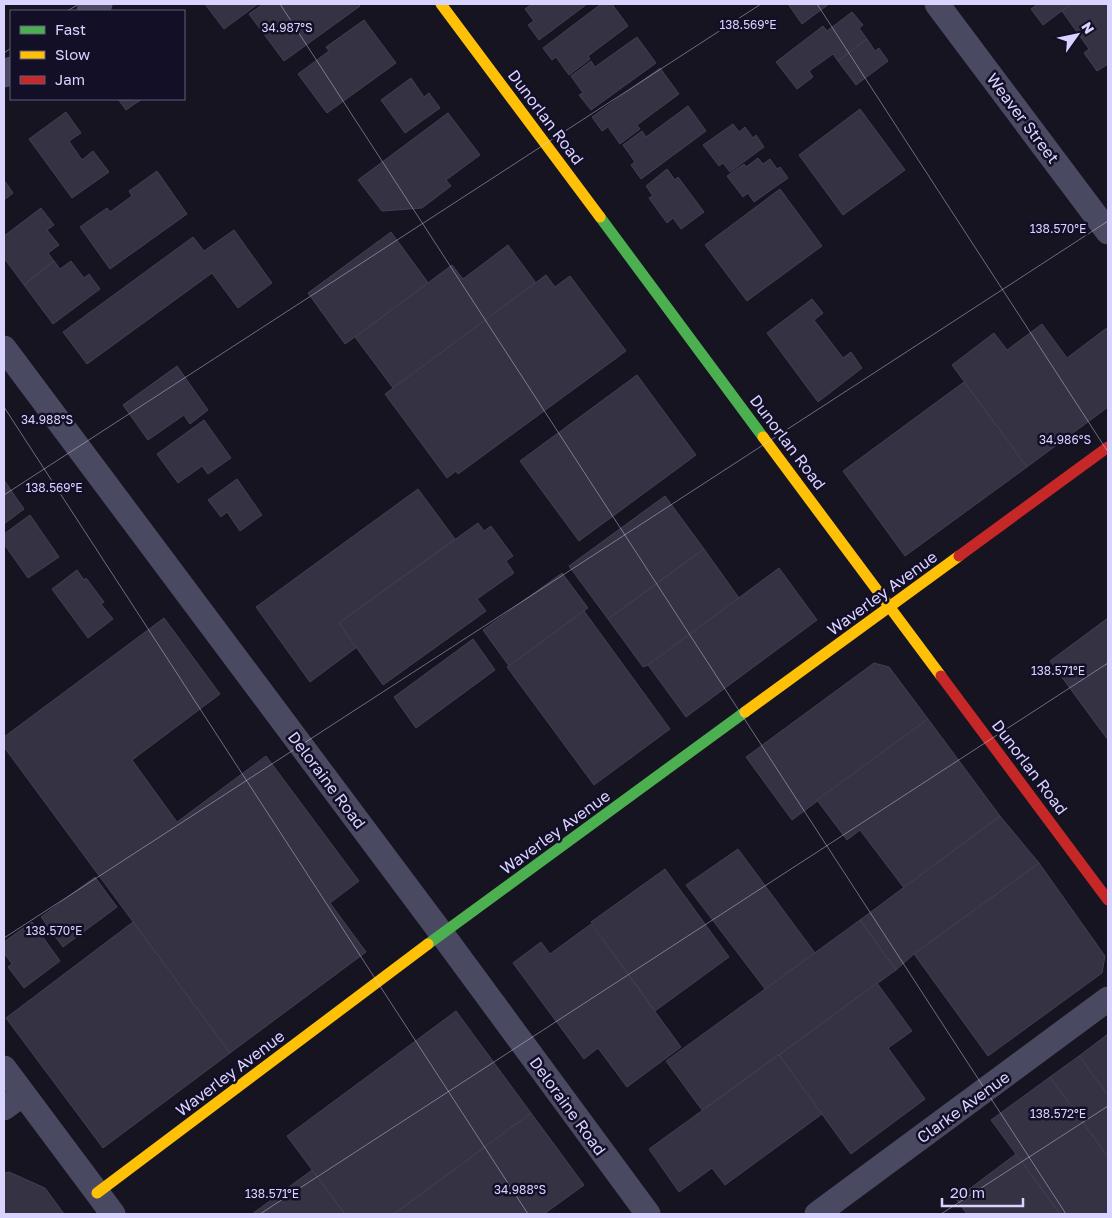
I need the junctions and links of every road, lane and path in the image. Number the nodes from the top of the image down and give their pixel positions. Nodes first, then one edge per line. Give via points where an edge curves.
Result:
1 (441, 4) edge
2 (937, 4) edge
3 (1108, 232) edge
4 (4, 348) edge
5 (1108, 447) edge
6 (890, 607) junction
7 (1108, 900) edge
8 (442, 934) junction
9 (1108, 1000) edge
10 (4, 1068) edge
11 (13, 1101) edge
12 (97, 1193) junction
13 (113, 1214) edge
14 (648, 1214) edge
15 (817, 1214) edge

1 - 6 street, Dunorlan Road
2 - 3 street, Weaver Street
4 - 8 street, Deloraine Road
5 - 6 street, Waverley Avenue
6 - 7 street, Dunorlan Road
6 - 8 street, Waverley Avenue
8 - 12 street, Waverley Avenue
8 - 14 street, Deloraine Road
9 - 15 street, Clarke Avenue
10 - 11 street
11 - 12 street
12 - 13 street

